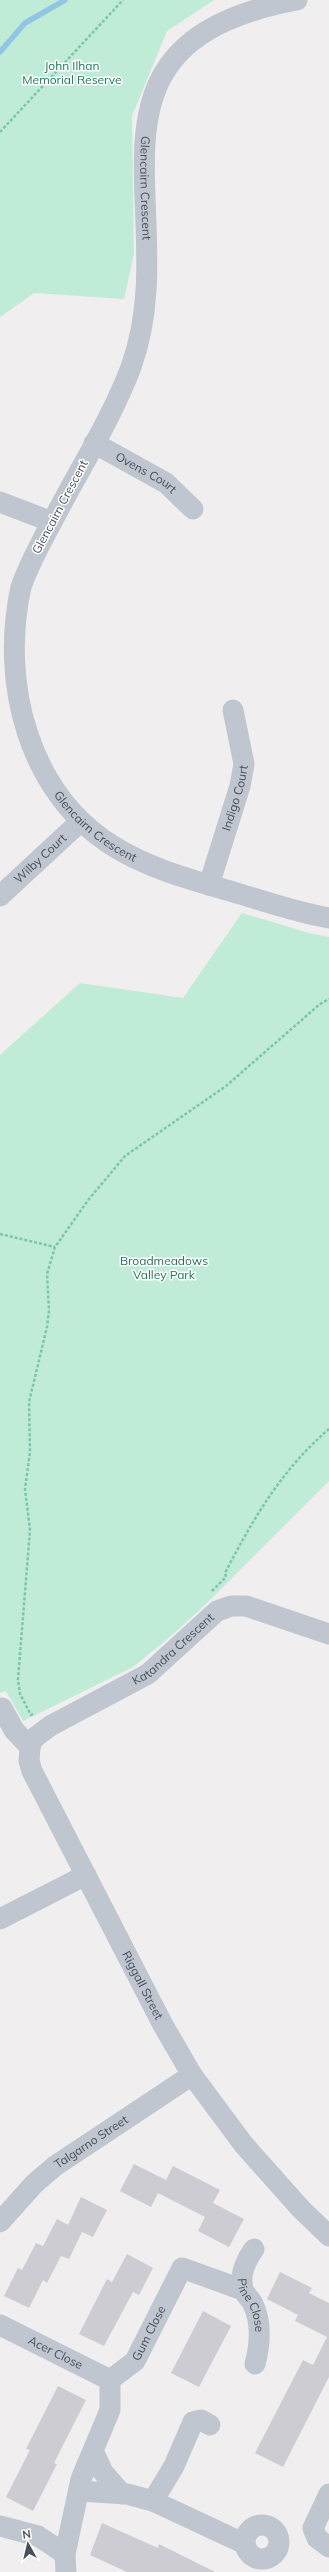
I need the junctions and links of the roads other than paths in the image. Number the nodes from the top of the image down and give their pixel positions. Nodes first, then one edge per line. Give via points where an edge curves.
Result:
1 (298, 0) edge
2 (94, 443) junction
3 (0, 502) edge
4 (193, 509) dead end
5 (52, 522) junction
6 (5, 678) edge
7 (233, 710) dead end
8 (81, 821) junction
9 (210, 885) junction
10 (0, 896) edge
11 (329, 918) edge
12 (329, 1634) edge
13 (2, 1708) dead end
14 (30, 1747) junction
15 (86, 1876) junction
16 (0, 1919) edge
17 (192, 2075) junction
18 (0, 2222) edge
19 (329, 2236) edge
20 (254, 2249) dead end
21 (243, 2290) junction
22 (0, 2325) edge
23 (255, 2364) dead end
24 (110, 2380) junction
25 (210, 2425) dead end
26 (92, 2451) junction
27 (79, 2491) junction
28 (124, 2494) junction
29 (329, 2494) edge
30 (153, 2501) junction
31 (0, 2526) edge
32 (245, 2544) dead end
33 (329, 2547) edge
34 (65, 2563) edge

1 - 2 street, Glencairn Crescent via 233,16 210,27 178,56 164,74 144,135 146,282 142,323 132,364
2 - 4 street, Ovens Court via 166,483
2 - 5 street, Glencairn Crescent
3 - 5 street
5 - 6 street, Glencairn Crescent via 21,587 13,619
6 - 8 street, Glencairn Crescent via 28,744 42,772 58,796
7 - 9 street, Indigo Court via 244,764 240,786
8 - 9 street, Glencairn Crescent via 113,846 135,858
8 - 10 street, Wilby Court
9 - 11 street, Glencairn Crescent
12 - 14 street, Katandra Crescent via 246,1606 217,1611 148,1674 50,1726 33,1739
13 - 14 street via 14,1730
14 - 15 street, Riggall Street via 29,1761 32,1771
15 - 16 street
15 - 17 street, Riggall Street via 159,2018
17 - 18 street, Talgarno Street via 55,2166 34,2184
17 - 19 street, Riggall Street via 244,2145 301,2209
20 - 21 street, Pine Close via 245,2262
21 - 23 street, Pine Close via 253,2303 257,2318 260,2338
21 - 24 street, Gum Close via 182,2268 136,2361
22 - 24 street, Acer Close
24 - 26 street via 110,2410
25 - 30 street via 201,2420 193,2422 174,2466
26 - 27 street via 84,2468
26 - 28 street via 103,2472
27 - 28 street
27 - 34 street
28 - 30 street
29 - 33 street via 313,2528 317,2538
30 - 32 street
31 - 34 street via 38,2536

